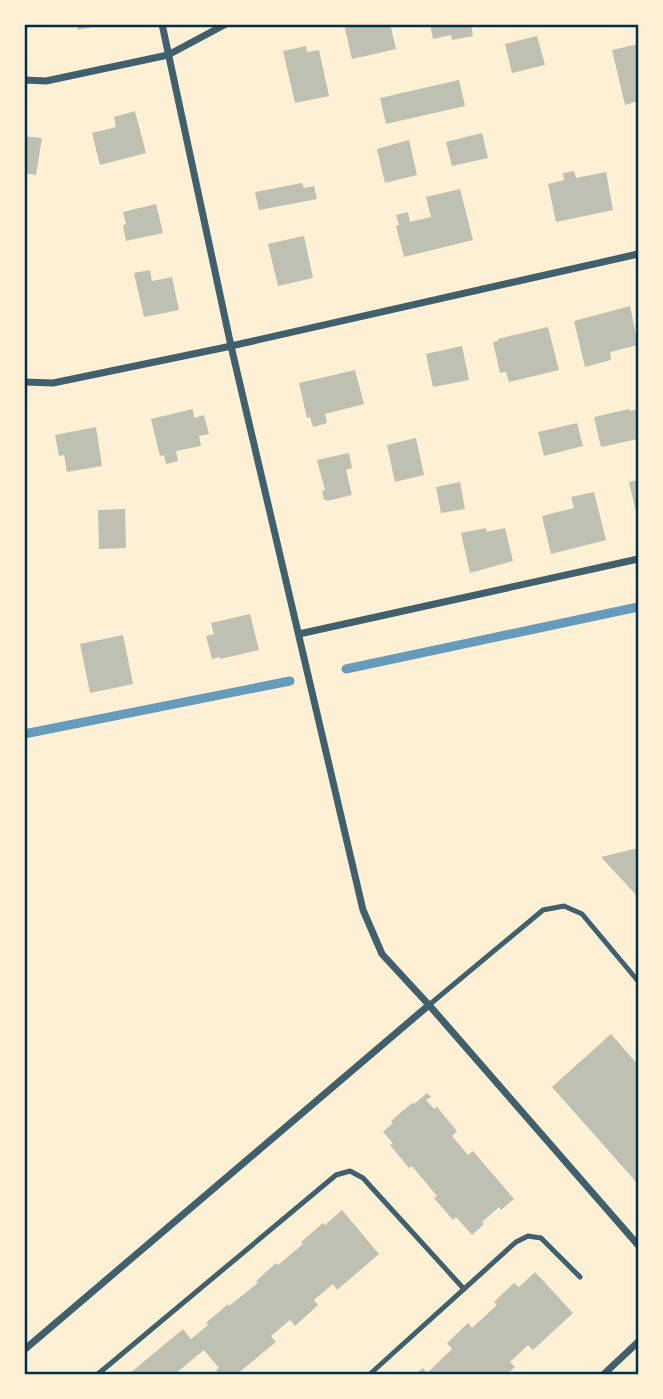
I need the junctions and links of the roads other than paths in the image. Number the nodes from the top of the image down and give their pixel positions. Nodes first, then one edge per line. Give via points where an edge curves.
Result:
1 (162, 24) edge
2 (226, 24) edge
3 (168, 55) junction
4 (24, 80) edge
5 (639, 254) edge
6 (231, 346) junction
7 (24, 382) edge
8 (639, 559) edge
9 (299, 634) junction
10 (639, 981) edge
11 (429, 1005) junction
12 (639, 1245) edge
13 (580, 1277) dead end
14 (464, 1289) junction
15 (639, 1342) edge
16 (24, 1350) edge
17 (98, 1374) edge
18 (370, 1374) edge
19 (604, 1374) edge

1 - 3 street
2 - 3 street
3 - 4 street via 46,80
3 - 6 street
5 - 6 street
6 - 7 street via 53,383
6 - 9 street
8 - 9 street
9 - 11 street via 363,909 382,954
10 - 11 lane via 582,914 564,906 543,910
11 - 12 street
11 - 16 street
13 - 14 lane via 541,1238 528,1236
14 - 17 lane via 363,1178 350,1171 336,1175
14 - 18 lane
15 - 19 street

